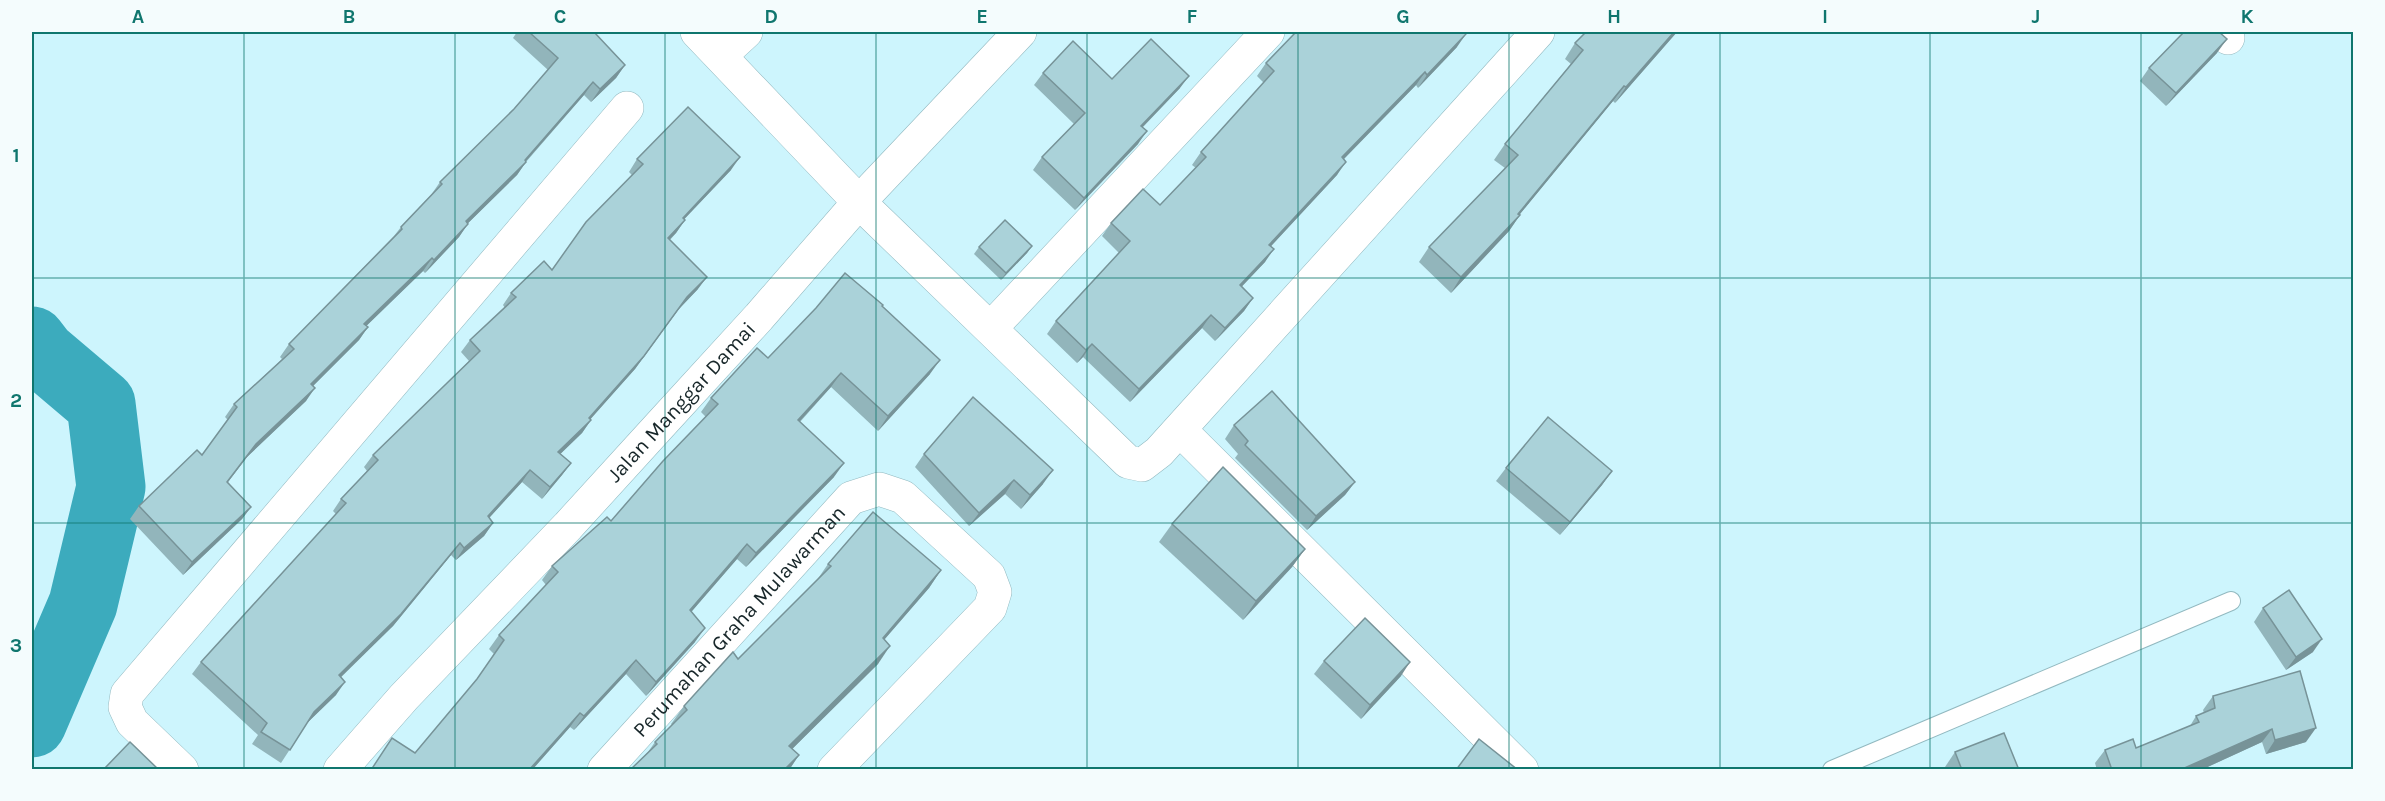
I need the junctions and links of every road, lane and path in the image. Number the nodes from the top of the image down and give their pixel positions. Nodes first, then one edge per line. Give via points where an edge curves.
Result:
1 (697, 32) edge
2 (746, 32) edge
3 (1020, 32) edge
4 (1268, 32) edge
5 (1538, 32) edge
6 (721, 55) junction
7 (627, 108) dead end
8 (859, 202) junction
9 (991, 328) junction
10 (1179, 430) junction
11 (2231, 602) dead end
12 (182, 770) edge
13 (340, 770) edge
14 (604, 770) edge
15 (834, 770) edge
16 (1522, 770) edge
17 (1832, 770) edge

1 - 6 street
2 - 6 street
3 - 8 street, Jalan Manggar Damai
4 - 9 street
5 - 10 street
6 - 8 street
7 - 12 street via 127,694 125,707 132,722
8 - 9 street
8 - 13 street, Jalan Manggar Damai via 638,450
9 - 10 street via 1128,462 1142,465
10 - 16 street
11 - 17 lane
14 - 15 street, Perumahan Graha Mulawarman via 851,498 879,489 903,497 989,576 995,592 990,608

